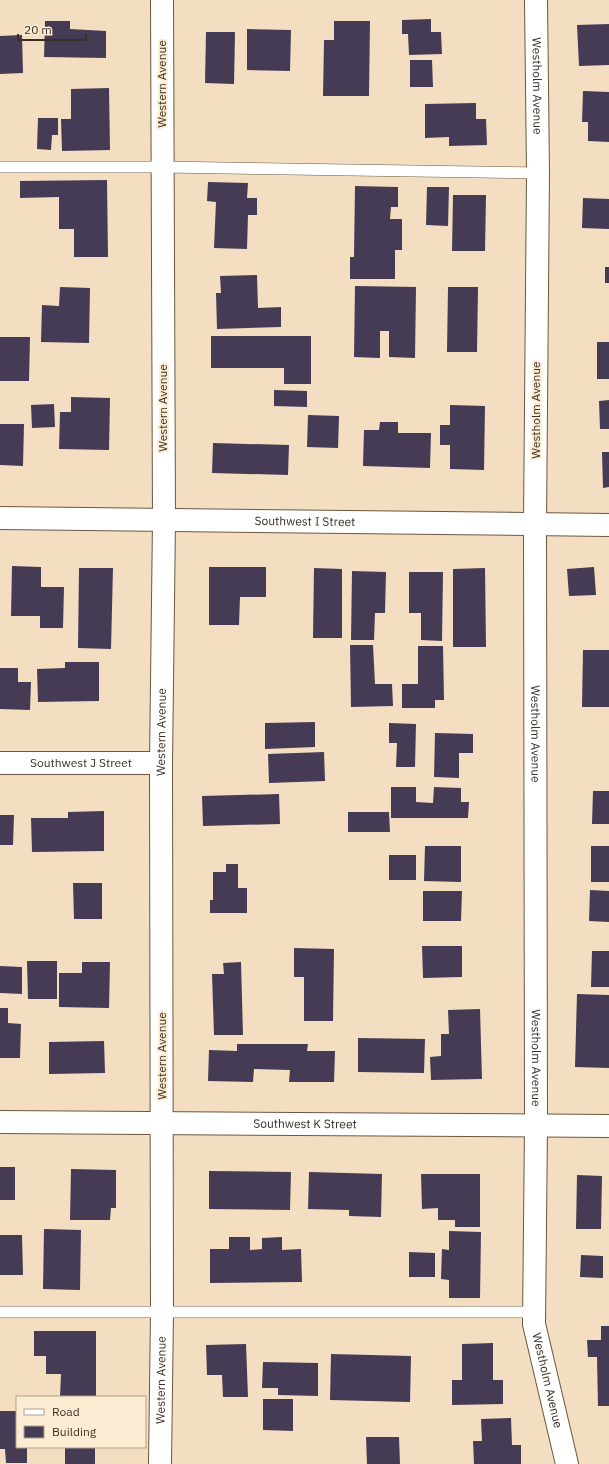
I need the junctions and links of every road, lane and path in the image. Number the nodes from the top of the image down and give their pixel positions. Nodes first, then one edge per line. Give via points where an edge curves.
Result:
1 (162, 0) edge
2 (536, 0) edge
3 (0, 167) edge
4 (162, 167) junction
5 (538, 173) junction
6 (0, 518) edge
7 (164, 520) junction
8 (535, 524) junction
9 (609, 525) edge
10 (0, 762) edge
11 (161, 763) junction
12 (0, 1122) edge
13 (162, 1124) junction
14 (536, 1125) junction
15 (609, 1126) edge
16 (0, 1312) edge
17 (162, 1312) junction
18 (535, 1312) junction
19 (160, 1464) edge
20 (567, 1464) edge

1 - 4 street, Western Avenue
2 - 5 street, Westholm Avenue
3 - 4 lane
4 - 5 lane
4 - 7 street, Western Avenue
5 - 8 street, Westholm Avenue
6 - 7 street, Southwest I Street
7 - 8 street, Southwest I Street
7 - 11 street, Western Avenue
8 - 9 street, Southwest I Street
8 - 14 street, Westholm Avenue
10 - 11 street, Southwest J Street
11 - 13 street, Western Avenue
12 - 13 street, Southwest K Street
13 - 14 street, Southwest K Street
13 - 17 street, Western Avenue
14 - 15 street, Southwest K Street
14 - 18 street, Westholm Avenue
16 - 17 lane
17 - 18 lane
17 - 19 street, Western Avenue
18 - 20 street, Westholm Avenue via 534,1324

